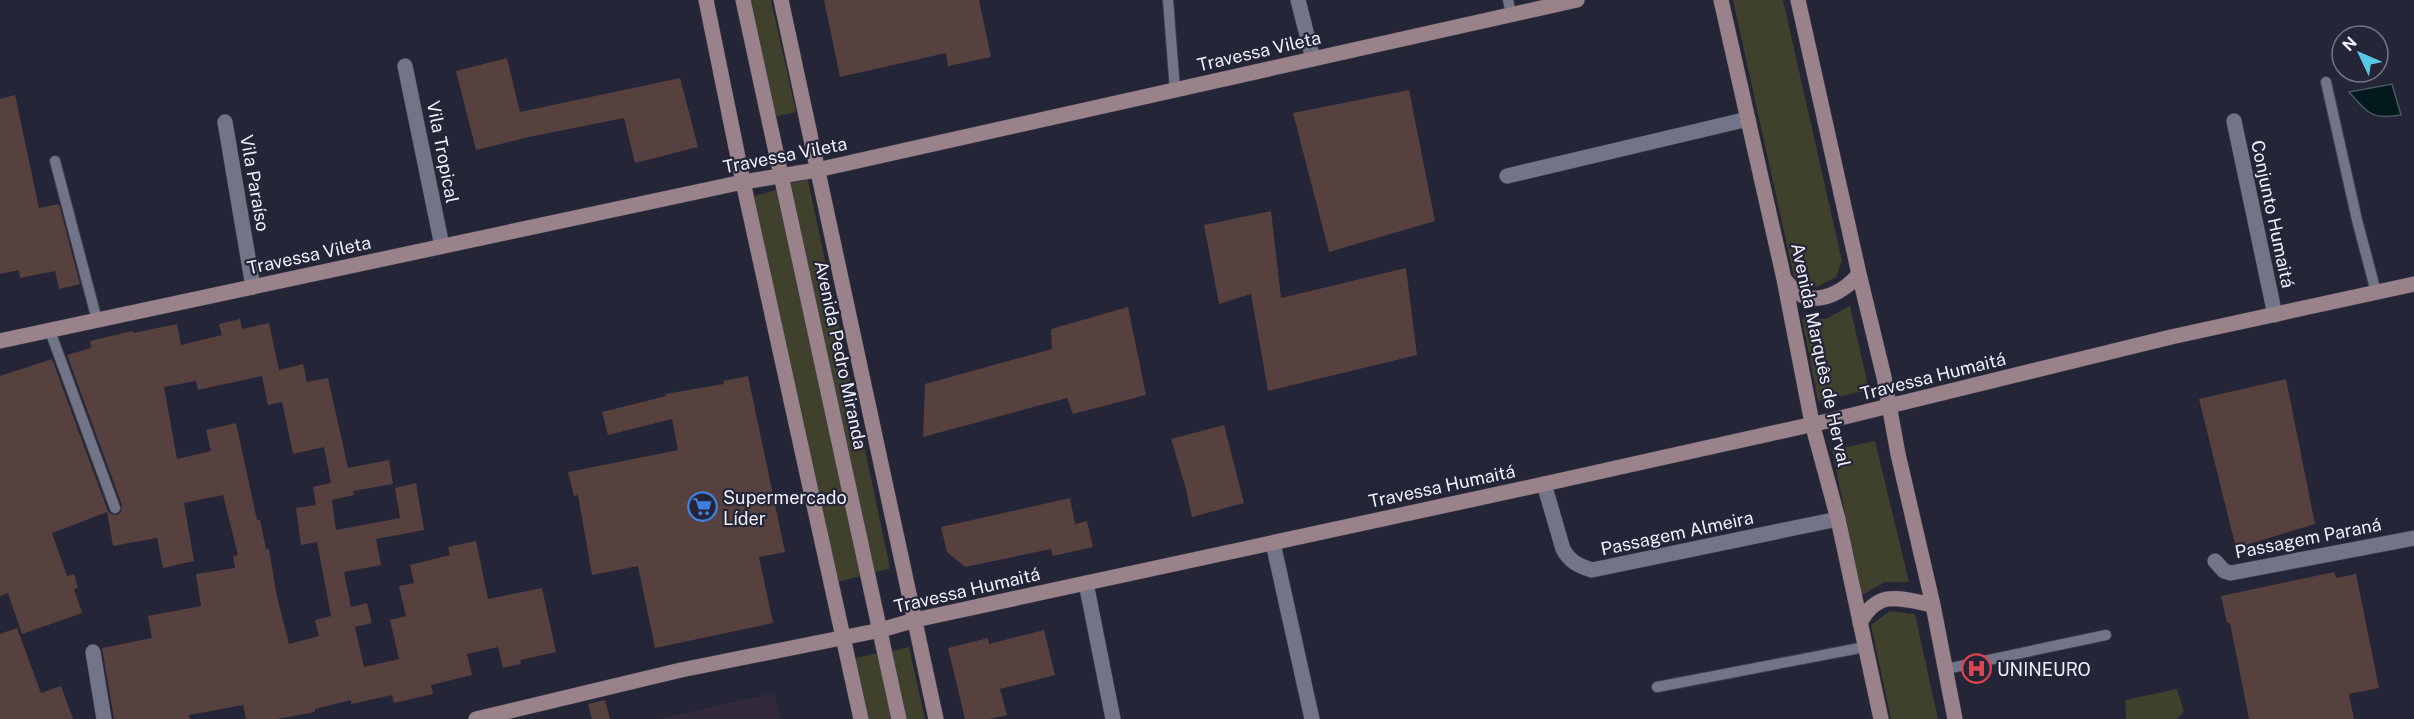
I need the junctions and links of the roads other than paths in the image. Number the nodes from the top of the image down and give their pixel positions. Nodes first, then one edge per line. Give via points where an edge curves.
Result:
1 (706, 0) edge
2 (743, 0) edge
3 (781, 0) edge
4 (1168, 0) edge
5 (1298, 0) edge
6 (1577, 0) edge
7 (1721, 0) edge
8 (1798, 0) edge
9 (1510, 7) edge
10 (1312, 59) junction
11 (405, 66) dead end
12 (2326, 82) dead end
13 (1174, 90) junction
14 (1748, 119) junction
15 (2234, 121) dead end
16 (225, 122) dead end
17 (55, 161) dead end
18 (817, 170) junction
19 (782, 175) junction
20 (1507, 176) dead end
21 (743, 182) junction
22 (442, 246) junction
23 (1858, 274) junction
24 (1784, 279) junction
25 (2414, 284) edge
26 (253, 287) junction
27 (2376, 292) junction
28 (2275, 315) junction
29 (97, 321) junction
30 (50, 331) junction
31 (0, 341) edge
32 (1890, 405) junction
33 (1812, 423) junction
34 (1544, 484) junction
35 (115, 508) dead end
36 (1838, 519) junction
37 (2414, 538) edge
38 (1273, 543) junction
39 (2215, 561) dead end
40 (1086, 583) junction
41 (1933, 605) junction
42 (915, 620) junction
43 (1860, 623) junction
44 (881, 630) junction
45 (2106, 634) dead end
46 (842, 638) junction
47 (1865, 647) junction
48 (93, 652) dead end
49 (1946, 669) junction
50 (1657, 687) dead end
51 (104, 719) edge
52 (476, 719) edge
53 (861, 719) edge
54 (899, 719) edge
55 (936, 719) edge
56 (1113, 719) edge
57 (1312, 719) edge
58 (1881, 719) edge
59 (1955, 719) edge

1 - 21 main road
2 - 19 main road, Avenida Pedro Miranda
3 - 18 main road, Avenida Pedro Miranda
4 - 13 lane
5 - 10 street
6 - 9 main road, Travessa Vileta
7 - 14 main road, Avenida Marquês de Herval
8 - 23 main road
9 - 10 main road, Travessa Vileta
10 - 13 main road, Travessa Vileta
11 - 22 street, Vila Tropical
12 - 27 lane
13 - 18 main road, Travessa Vileta
14 - 20 street
14 - 24 main road, Avenida Marquês de Herval
15 - 28 street, Conjunto Humaitá
16 - 26 street, Vila Paraíso
17 - 29 lane
18 - 19 main road, Travessa Vileta
18 - 42 main road, Avenida Pedro Miranda
19 - 21 main road, Travessa Vileta
19 - 44 main road, Avenida Pedro Miranda
21 - 22 main road, Travessa Vileta
21 - 46 main road
22 - 26 main road, Travessa Vileta
23 - 24 main road via 1838,292 1810,298 1798,293
23 - 32 main road
24 - 33 main road, Avenida Marquês de Herval
25 - 27 main road, Travessa Humaitá
26 - 29 main road, Travessa Vileta
27 - 28 main road, Travessa Humaitá
28 - 32 main road, Travessa Humaitá
29 - 30 main road, Travessa Vileta
30 - 31 main road, Travessa Vileta
30 - 35 lane
32 - 33 main road, Travessa Humaitá
32 - 41 main road
33 - 34 main road, Travessa Humaitá
33 - 36 main road, Avenida Marquês de Herval
34 - 36 street, Passagem Almeira via 1568,558 1592,570
34 - 38 main road, Travessa Humaitá
36 - 43 main road, Avenida Marquês de Herval
37 - 39 street, Passagem Paraná via 2232,573 2223,571
38 - 40 main road, Travessa Humaitá
38 - 57 street
40 - 42 main road, Travessa Humaitá
40 - 56 street
41 - 43 main road via 1889,598 1871,606
41 - 49 main road
42 - 44 main road, Travessa Humaitá
42 - 55 main road, Avenida Pedro Miranda
43 - 47 main road, Avenida Marquês de Herval
44 - 46 main road, Travessa Humaitá
44 - 54 main road, Avenida Pedro Miranda
45 - 49 lane
46 - 52 main road, Travessa Humaitá via 681,670
46 - 53 main road
47 - 50 lane
47 - 58 main road, Avenida Marquês de Herval
48 - 51 street
49 - 59 main road

